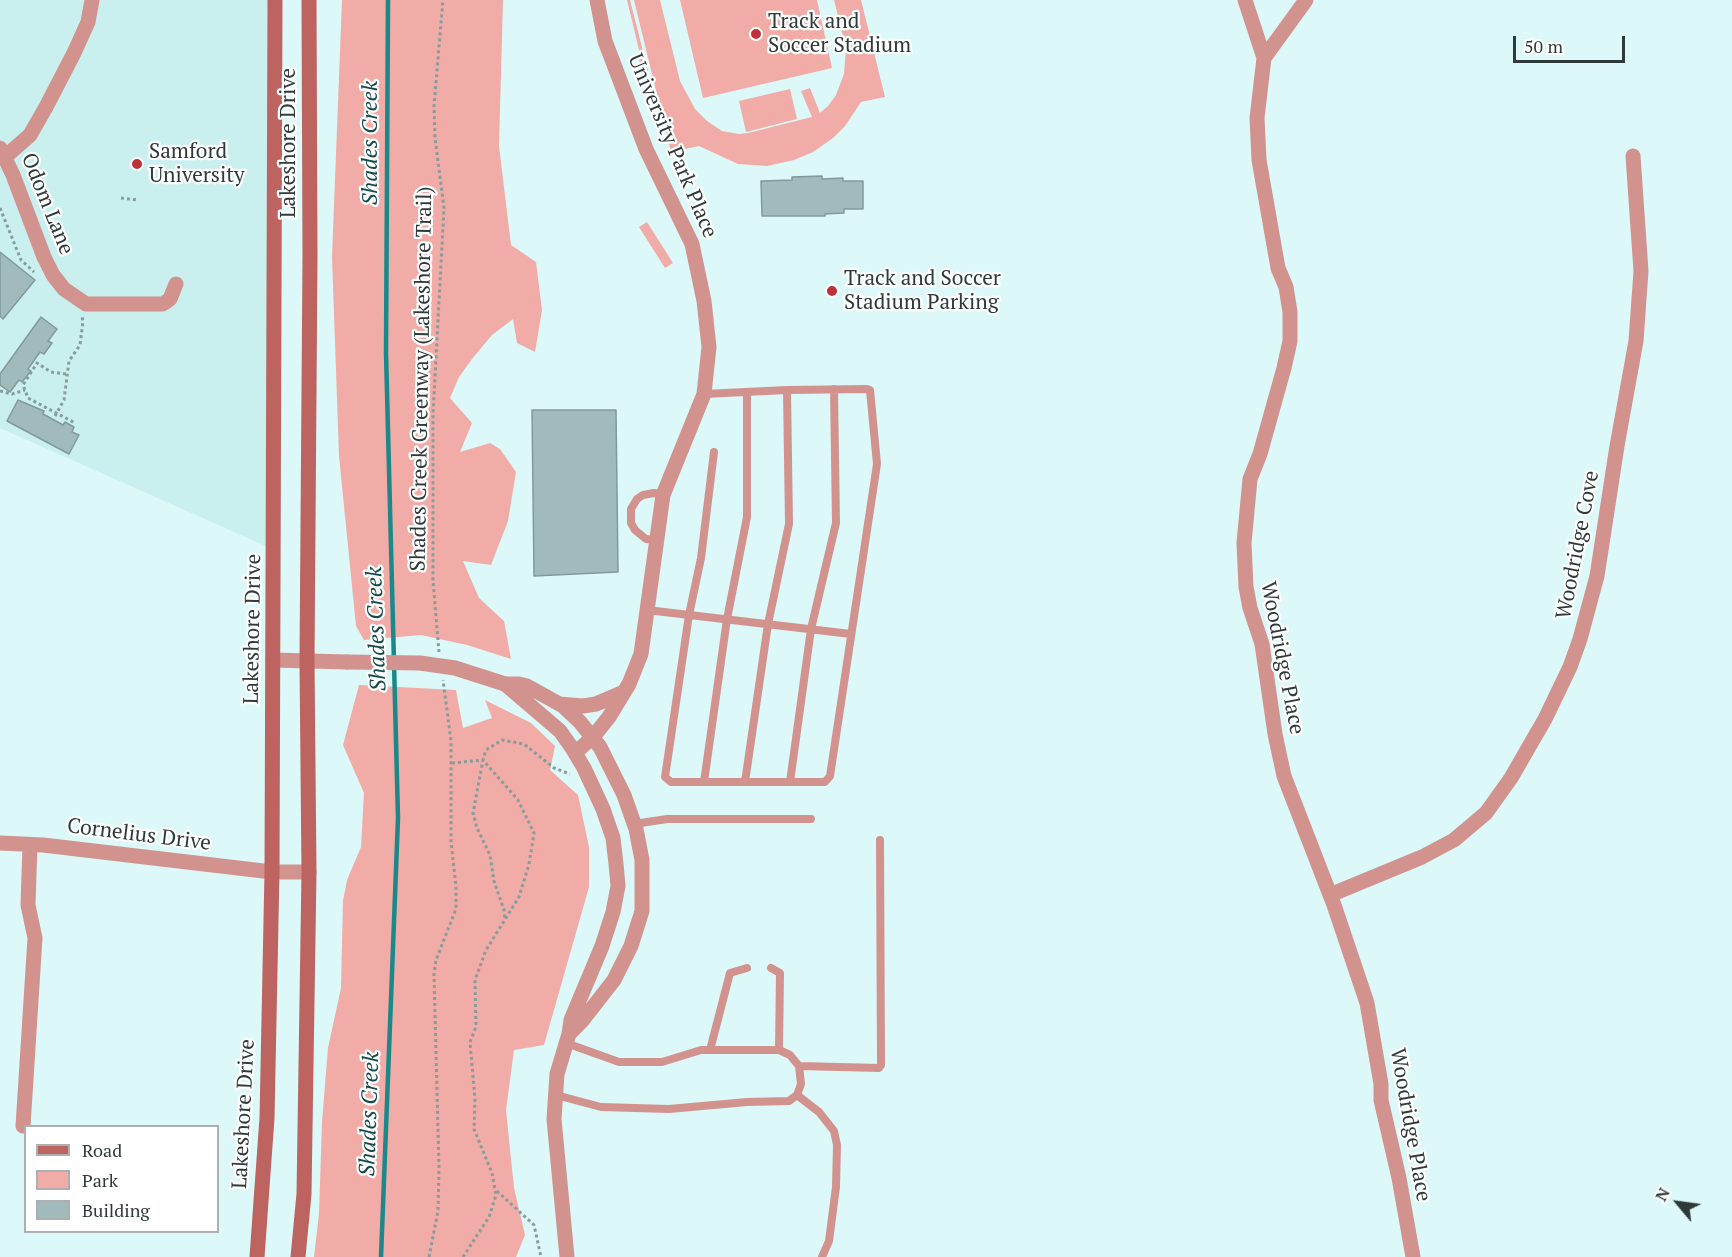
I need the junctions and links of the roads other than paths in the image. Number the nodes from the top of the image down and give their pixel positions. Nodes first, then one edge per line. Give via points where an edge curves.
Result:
1 (92, 0) edge
2 (275, 0) edge
3 (309, 0) edge
4 (597, 0) edge
5 (1245, 0) edge
6 (1306, 0) edge
7 (1264, 58) junction
8 (3, 152) edge
9 (1633, 156) dead end
10 (176, 284) dead end
11 (834, 389) junction
12 (787, 390) junction
13 (747, 392) junction
14 (704, 394) junction
15 (714, 452) dead end
16 (663, 495) junction
17 (656, 540) junction
18 (647, 610) junction
19 (689, 615) junction
20 (727, 619) junction
21 (768, 624) junction
22 (811, 629) junction
23 (851, 634) junction
24 (273, 660) junction
25 (306, 661) junction
26 (505, 684) junction
27 (624, 692) junction
28 (559, 704) junction
29 (593, 737) junction
30 (578, 757) junction
31 (704, 782) junction
32 (745, 782) junction
33 (790, 782) junction
34 (811, 819) dead end
35 (634, 824) junction
36 (611, 831) junction
37 (880, 840) dead end
38 (0, 843) edge
39 (30, 845) junction
40 (272, 872) junction
41 (309, 872) junction
42 (1330, 895) junction
43 (598, 956) junction
44 (623, 964) junction
45 (747, 968) dead end
46 (771, 968) dead end
47 (568, 1039) junction
48 (710, 1050) junction
49 (779, 1050) junction
50 (799, 1066) junction
51 (556, 1095) junction
52 (797, 1095) junction
53 (23, 1126) dead end
54 (257, 1257) edge
55 (298, 1257) edge
56 (567, 1257) edge
57 (822, 1257) edge
58 (1413, 1257) edge

1 - 8 street via 83,32 30,135
2 - 24 main road, Lakeshore Drive
3 - 25 main road, Lakeshore Drive
4 - 14 street, University Park Place via 605,41 646,149 692,244 709,347
5 - 7 street, Woodridge Place
6 - 7 street, Woodridge Place
7 - 42 street, Woodridge Place via 1257,118 1259,160 1278,268 1286,287 1290,341 1250,479 1244,563 1284,776
8 - 10 street, Odom Lane via 44,257 64,289 86,304 163,304 170,299
9 - 42 street, Woodridge Cove via 1641,271 1636,341 1597,576 1570,667 1545,719 1486,813 1454,840 1422,857
11 - 12 lane
11 - 22 lane via 836,523
11 - 23 lane via 870,390 877,464
12 - 13 lane
12 - 21 lane via 789,524
13 - 14 lane
13 - 20 lane via 747,517
14 - 16 street, University Park Place
15 - 19 lane via 701,558
16 - 17 street, University Park Place
16 - 17 lane via 642,495 631,509 635,530 646,539
17 - 18 street, University Park Place
18 - 19 lane
18 - 27 street, University Park Place via 641,654
19 - 20 lane
19 - 31 lane via 664,777 671,782
20 - 21 lane
20 - 31 lane
21 - 22 lane
21 - 32 lane
22 - 23 lane
22 - 33 lane
23 - 33 lane via 830,776 825,782
24 - 25 street
24 - 40 main road, Lakeshore Drive
25 - 26 street, bridge via 420,663 455,668
25 - 41 main road, Lakeshore Drive
26 - 28 street via 526,686
26 - 30 street via 560,731
27 - 28 street via 596,704
27 - 29 street, University Park Place
28 - 29 street
29 - 30 street, University Park Place
29 - 35 street via 612,769
30 - 36 street
31 - 32 lane
32 - 33 lane
34 - 35 lane via 667,819
35 - 36 street
35 - 44 street via 642,860 642,910
36 - 43 street via 618,886
37 - 50 lane via 881,1065
38 - 39 street, Cornelius Drive
39 - 40 street, Cornelius Drive
39 - 53 street via 28,904 35,938
40 - 41 street, Cornelius Drive
40 - 54 main road, Lakeshore Drive via 267,1118
41 - 55 main road, Lakeshore Drive via 304,1194
42 - 58 street, Woodridge Place via 1367,1003 1381,1100
43 - 44 street
43 - 47 street via 571,1020
44 - 47 street
45 - 48 lane via 730,974
46 - 49 lane via 780,974
47 - 48 lane via 619,1062 662,1062
47 - 51 street via 557,1074
48 - 49 lane
49 - 50 lane
50 - 52 lane via 801,1084
51 - 52 lane via 601,1107 669,1109 789,1101
51 - 56 street via 554,1119
52 - 57 lane via 819,1112 834,1131 837,1145 829,1241

